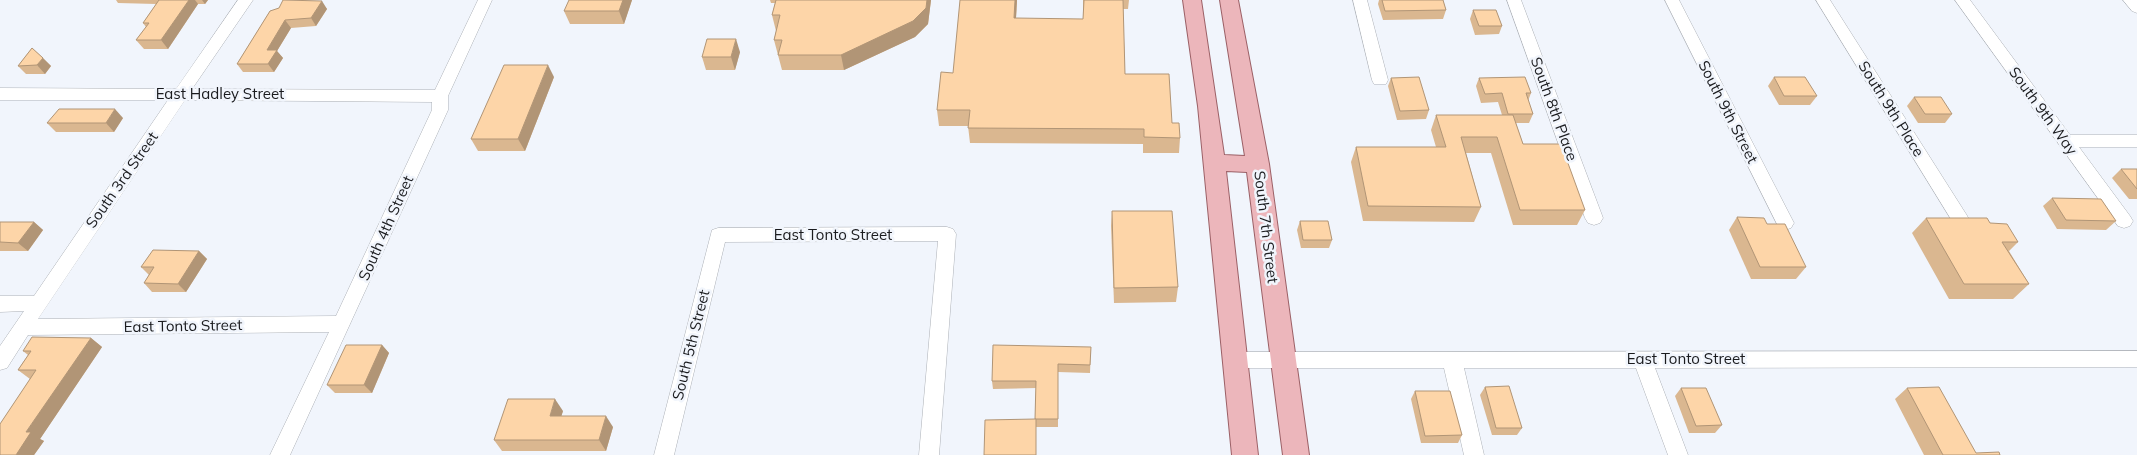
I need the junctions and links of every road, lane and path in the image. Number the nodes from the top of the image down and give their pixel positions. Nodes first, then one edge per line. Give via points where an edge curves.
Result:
1 (246, 0) edge
2 (485, 0) edge
3 (1192, 0) edge
4 (1229, 0) edge
5 (1360, 0) edge
6 (1514, 0) edge
7 (1672, 0) edge
8 (1823, 0) edge
9 (1962, 0) edge
10 (2130, 0) edge
11 (2137, 8) edge
12 (1380, 80) dead end
13 (182, 93) junction
14 (0, 94) edge
15 (440, 96) junction
16 (2065, 141) junction
17 (2137, 141) edge
18 (1214, 163) junction
19 (1258, 164) junction
20 (1594, 218) dead end
21 (1960, 219) edge
22 (2124, 221) dead end
23 (1785, 223) edge
24 (718, 235) joint
25 (38, 303) junction
26 (0, 304) edge
27 (342, 324) junction
28 (23, 327) junction
29 (1283, 359) junction
30 (1452, 359) junction
31 (1642, 359) junction
32 (2137, 359) edge
33 (1235, 360) junction
34 (0, 362) edge
35 (280, 455) edge
36 (664, 455) edge
37 (929, 455) edge
38 (1245, 455) edge
39 (1296, 455) edge
40 (1474, 455) edge
41 (1678, 455) edge

1 - 13 street, South 3rd Street
2 - 15 street, South 4th Street
3 - 18 main road via 1204,70
4 - 19 main road, South 7th Street
5 - 12 street
6 - 20 street, South 8th Place
7 - 23 street, South 9th Street
8 - 21 street, South 9th Place
9 - 16 street, South 9th Way
10 - 11 street
13 - 14 street, East Hadley Street
13 - 15 street, East Hadley Street
13 - 25 street, South 3rd Street
15 - 27 street, South 4th Street via 440,110
16 - 17 street
16 - 22 street, South 9th Way
18 - 19 main road
18 - 33 main road
19 - 29 main road, South 7th Street
24 - 36 street, South 5th Street
24 - 37 street, East Tonto Street via 947,234
25 - 26 street
25 - 28 street, South 3rd Street
27 - 28 street, East Tonto Street
27 - 35 street, South 4th Street
28 - 34 street, South 3rd Street
29 - 30 street, East Tonto Street
29 - 33 street, East Tonto Street
29 - 39 main road, South 7th Street
30 - 31 street, East Tonto Street
30 - 40 street
31 - 32 street, East Tonto Street
31 - 41 street
33 - 38 main road

